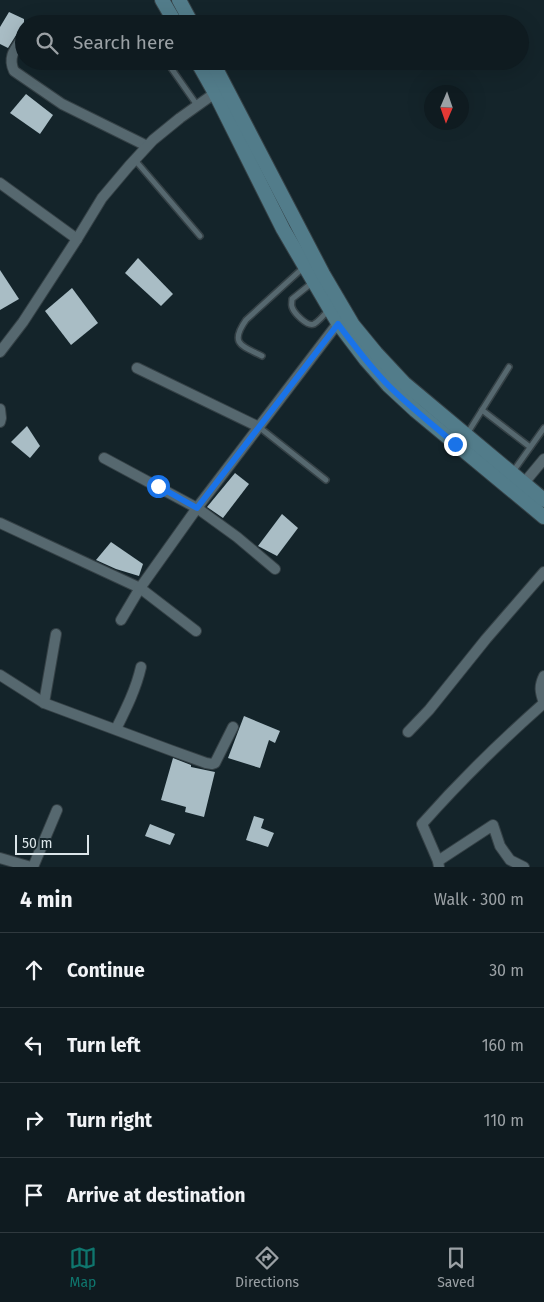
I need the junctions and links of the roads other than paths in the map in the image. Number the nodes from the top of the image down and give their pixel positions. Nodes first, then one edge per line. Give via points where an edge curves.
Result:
1 (162, 0) edge
2 (181, 1) edge
3 (171, 15) edge
4 (188, 15) edge
5 (15, 50) edge
6 (172, 70) edge
7 (204, 70) edge
8 (215, 70) edge
9 (221, 91) junction
10 (197, 105) junction
11 (147, 146) junction
12 (135, 160) junction
13 (0, 183) edge
14 (200, 236) dead end
15 (77, 239) junction
16 (305, 266) junction
17 (313, 281) junction
18 (329, 309) junction
19 (338, 324) junction
20 (0, 352) edge
21 (262, 356) dead end
22 (509, 367) dead end
23 (137, 368) dead end
24 (0, 409) edge
25 (482, 410) junction
26 (0, 422) edge
27 (259, 427) junction
28 (544, 428) edge
29 (466, 435) junction
30 (530, 447) junction
31 (104, 458) dead end
32 (544, 459) edge
33 (512, 473) junction
34 (326, 480) dead end
35 (524, 483) junction
36 (540, 494) edge
37 (197, 508) junction
38 (544, 517) edge
39 (0, 523) edge
40 (274, 568) dead end
41 (544, 572) edge
42 (140, 588) junction
43 (121, 620) dead end
44 (196, 631) dead end
45 (56, 634) dead end
46 (141, 667) dead end
47 (0, 675) edge
48 (544, 676) edge
49 (44, 703) junction
50 (233, 727) dead end
51 (116, 730) junction
52 (408, 732) dead end
53 (57, 810) dead end
54 (0, 858) edge
55 (439, 864) edge
56 (32, 867) edge
57 (524, 867) edge

1 - 3 main road
2 - 4 main road
5 - 11 street via 11,59 14,71 62,104
6 - 10 lane
7 - 9 main road
8 - 9 main road
9 - 10 street
9 - 16 main road via 283,230
9 - 29 main road via 353,326 404,383
10 - 11 street
11 - 12 street
12 - 14 lane
12 - 15 street via 102,198
13 - 15 street
15 - 20 street
16 - 17 main road
16 - 21 lane via 241,326 238,341
17 - 18 main road
17 - 18 lane via 292,299 293,310 310,325
18 - 19 main road
19 - 27 street
19 - 38 main road via 395,392
22 - 25 lane
23 - 27 street
24 - 26 street
25 - 29 lane
25 - 30 lane
27 - 34 lane
27 - 37 street
28 - 30 lane
29 - 33 main road
30 - 33 lane
31 - 37 street
32 - 35 street
33 - 35 main road
35 - 36 main road
37 - 40 street
37 - 42 street
39 - 42 street
41 - 52 street
42 - 43 street
42 - 44 street
45 - 49 street
46 - 51 street
47 - 49 street
48 - 55 street via 540,693 544,703 498,745 422,824
49 - 51 street
50 - 51 street via 218,759 212,764
53 - 56 street
54 - 56 street
55 - 57 street via 493,825 500,846 510,860

